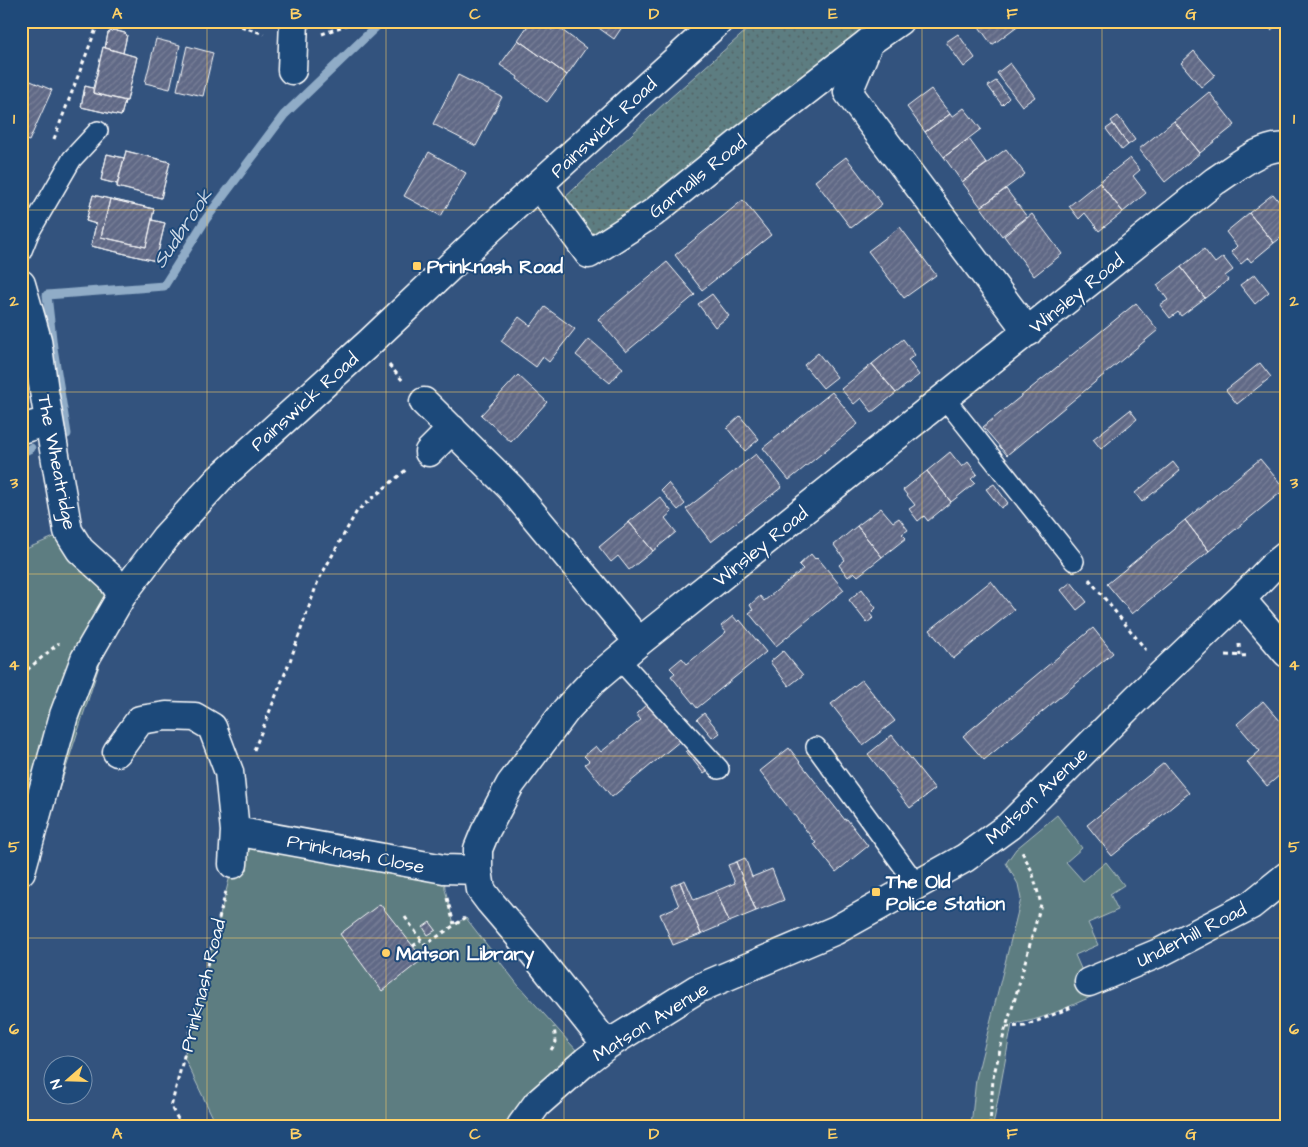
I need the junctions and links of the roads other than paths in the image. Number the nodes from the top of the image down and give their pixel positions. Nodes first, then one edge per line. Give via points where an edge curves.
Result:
1 (294, 21) edge
2 (719, 21) edge
3 (899, 21) edge
4 (869, 42) junction
5 (292, 70) dead end
6 (98, 131) dead end
7 (1285, 145) edge
8 (539, 185) junction
9 (21, 253) edge
10 (21, 284) edge
11 (1028, 332) junction
12 (945, 399) junction
13 (424, 402) road end
14 (49, 421) junction
15 (21, 429) edge
16 (452, 429) junction
17 (429, 452) road end
18 (1287, 555) edge
19 (1074, 561) road end
20 (122, 594) junction
21 (1242, 598) junction
22 (629, 651) junction
23 (1287, 653) edge
24 (816, 747) dead end
25 (117, 752) dead end
26 (719, 769) dead end
27 (235, 831) junction
28 (233, 864) road end
29 (478, 870) junction
30 (21, 871) edge
31 (1287, 876) edge
32 (916, 885) junction
33 (1089, 982) dead end
34 (607, 1045) junction
35 (522, 1126) edge

1 - 5 street
2 - 8 street, Painswick Road
3 - 4 street, Garnalls Road
4 - 8 street, Garnalls Road via 653,213 589,254
4 - 11 street via 848,92
6 - 9 lane via 66,168
7 - 11 street, Winsley Road via 1262,151 1216,182
8 - 20 street, Painswick Road via 219,479 170,532
10 - 14 street, The Wheatridge via 37,340
11 - 12 street, Winsley Road
12 - 19 lane
12 - 22 street, Winsley Road
13 - 16 street
14 - 15 street
14 - 20 street, The Wheatridge via 68,531 80,550
16 - 17 street
16 - 22 street via 511,488
18 - 21 street, Matson Avenue
20 - 30 street, Painswick Road via 85,659 67,707
21 - 23 street
21 - 32 street, Matson Avenue via 1008,826 965,858
22 - 26 lane
22 - 29 street, Winsley Road via 593,681 566,710 510,785 478,849
24 - 32 lane
25 - 27 street via 140,720 166,716 195,717 212,727 229,772
27 - 28 street
27 - 29 street, Prinknash Close via 444,869
29 - 34 street, Winsley Road via 481,890
31 - 33 street, Underhill Road via 1251,905 1161,952
32 - 34 street, Matson Avenue via 836,930 697,989
34 - 35 street, Matson Avenue via 537,1104

